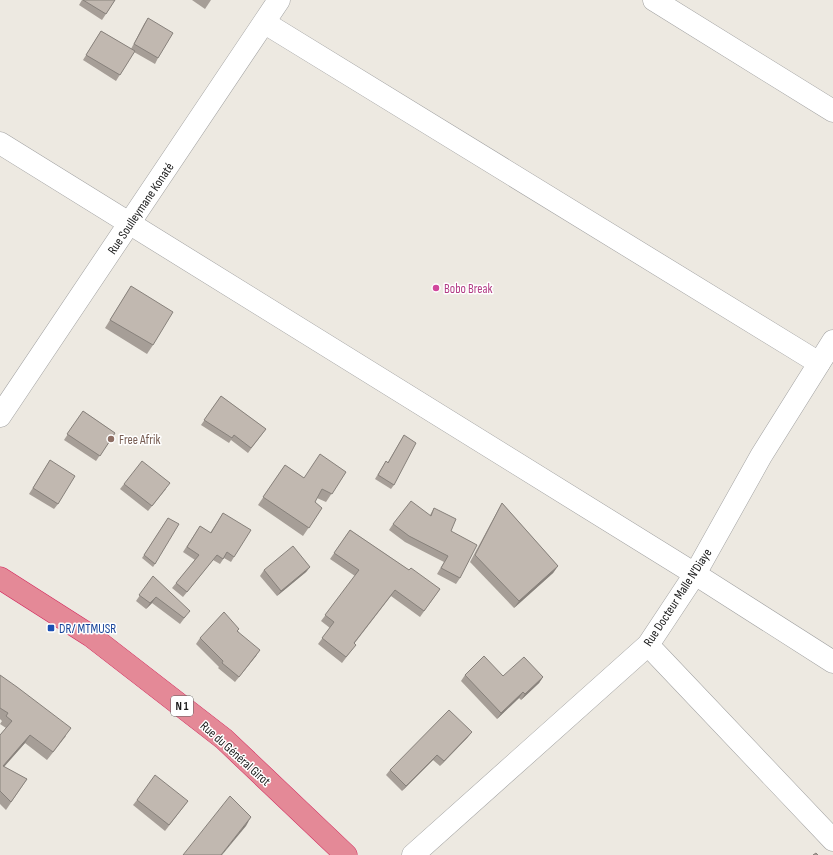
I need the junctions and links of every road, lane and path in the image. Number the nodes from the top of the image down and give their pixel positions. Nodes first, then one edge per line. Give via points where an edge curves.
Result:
1 (279, 0) edge
2 (654, 0) edge
3 (265, 23) junction
4 (833, 111) edge
5 (0, 143) edge
6 (130, 225) junction
7 (833, 341) edge
8 (819, 363) junction
9 (0, 416) edge
10 (695, 574) junction
11 (0, 578) edge
12 (648, 645) junction
13 (833, 662) edge
14 (833, 840) edge
15 (346, 855) edge
16 (413, 855) edge

1 - 3 street, Rue Soulleymane Konaté
2 - 4 street
3 - 6 street, Rue Soulleymane Konaté
3 - 8 street
5 - 6 street
6 - 9 street, Rue Soulleymane Konaté
6 - 10 street
7 - 8 street, Rue Docteur Malle N'Diaye
8 - 10 street, Rue Docteur Malle N'Diaye via 761,456
10 - 12 street, Rue Docteur Malle N'Diaye
10 - 13 street
11 - 15 highway, Rue du Général Girot / N 1 via 91,636 224,739
12 - 14 street
12 - 16 street, Rue Docteur Malle N'Diaye

